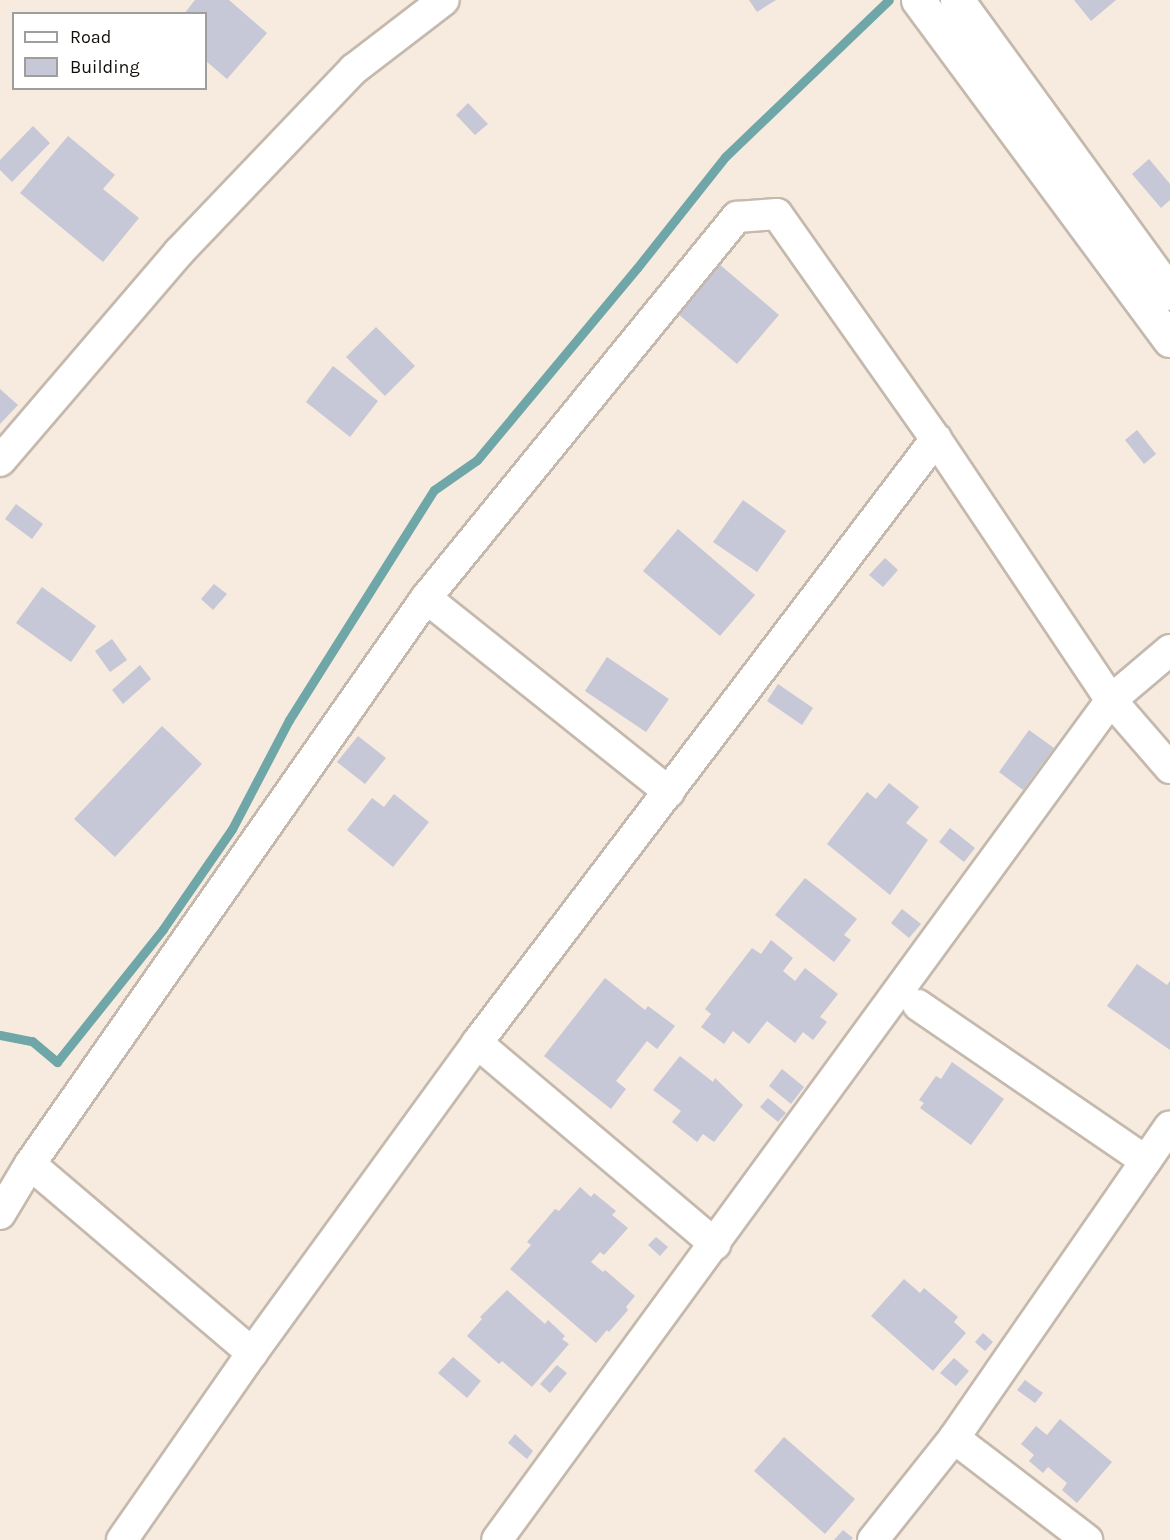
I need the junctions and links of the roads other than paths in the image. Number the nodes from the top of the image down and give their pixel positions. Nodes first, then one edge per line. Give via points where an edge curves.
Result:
1 (444, 0) edge
2 (918, 0) edge
3 (957, 0) edge
4 (1170, 294) edge
5 (1170, 340) edge
6 (936, 440) junction
7 (0, 461) edge
8 (426, 598) junction
9 (1170, 650) edge
10 (1111, 700) junction
11 (1170, 768) edge
12 (669, 792) junction
13 (918, 1005) dead end
14 (477, 1043) junction
15 (1170, 1126) edge
16 (1146, 1161) junction
17 (30, 1164) junction
18 (0, 1214) edge
19 (715, 1244) junction
20 (252, 1353) junction
21 (954, 1438) junction
22 (122, 1540) edge
23 (497, 1540) edge
24 (873, 1540) edge
25 (1087, 1540) edge

1 - 7 street via 346,78 179,252
2 - 5 main road
3 - 4 main road
6 - 8 street via 777,214 737,217
6 - 10 street
6 - 12 street
8 - 12 street
8 - 17 street
9 - 10 street
10 - 11 street
10 - 19 street
12 - 14 street
13 - 16 street
14 - 19 street
14 - 20 street
15 - 16 street
16 - 21 street
17 - 18 street
17 - 20 street
19 - 23 street
20 - 22 street
21 - 24 street
21 - 25 street

